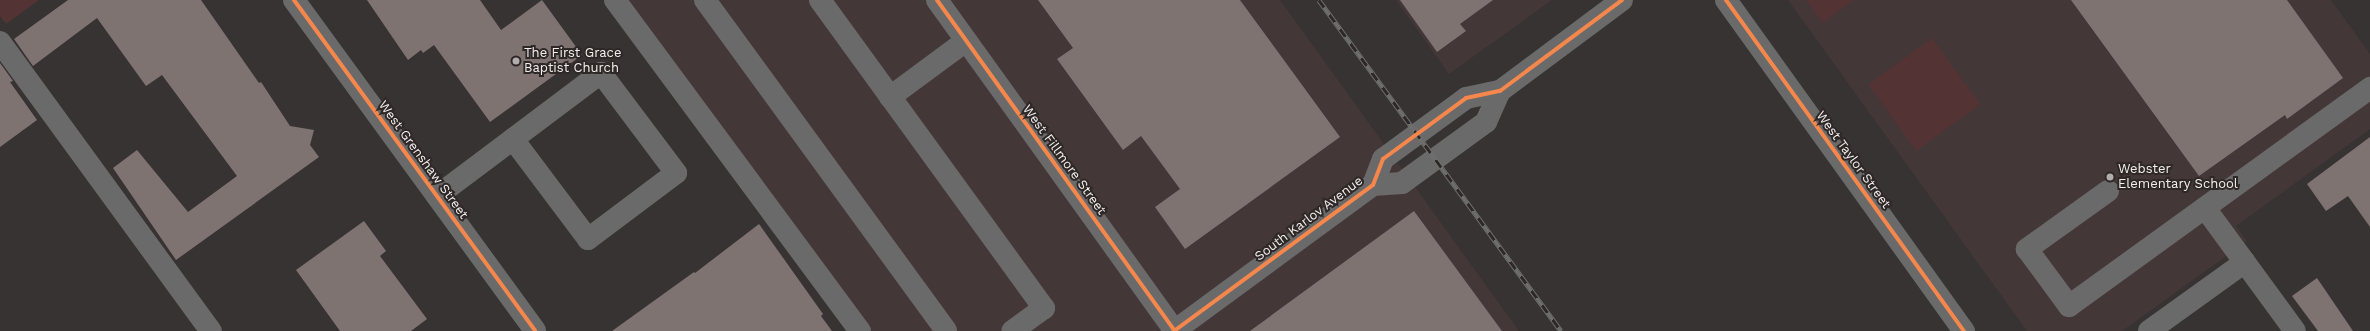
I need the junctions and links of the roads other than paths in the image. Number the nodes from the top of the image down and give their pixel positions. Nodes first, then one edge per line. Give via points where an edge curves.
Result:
1 (294, 0) edge
2 (615, 0) edge
3 (705, 0) edge
4 (820, 0) edge
5 (936, 0) edge
6 (1622, 0) edge
7 (1726, 0) edge
8 (966, 41) junction
9 (0, 42) edge
10 (2370, 88) edge
11 (1500, 91) junction
12 (890, 97) junction
13 (512, 139) junction
14 (1373, 185) junction
15 (2108, 191) dead end
16 (437, 196) junction
17 (2205, 208) junction
18 (2244, 262) junction
19 (211, 331) edge
20 (535, 331) edge
21 (860, 331) edge
22 (946, 331) edge
23 (1012, 331) edge
24 (1174, 331) edge
25 (1964, 331) edge
26 (2148, 331) edge
27 (2295, 331) edge

1 - 16 street, West Grenshaw Street
2 - 21 street
3 - 22 street
4 - 12 street
5 - 8 street, West Fillmore Street
6 - 11 street, South Karlov Avenue
7 - 25 street, West Taylor Street
8 - 12 street
8 - 24 street, West Fillmore Street
9 - 19 street
10 - 17 street
11 - 14 street, South Karlov Avenue via 1466,98 1382,159
11 - 14 street, South Karlov Avenue via 1486,122 1402,183
12 - 23 street via 1044,308
13 - 13 street via 588,239 676,173 601,73
13 - 16 street
14 - 24 street, South Karlov Avenue
15 - 17 street via 2027,249 2069,306
16 - 20 street, West Grenshaw Street
17 - 18 street
18 - 26 street
18 - 27 street

